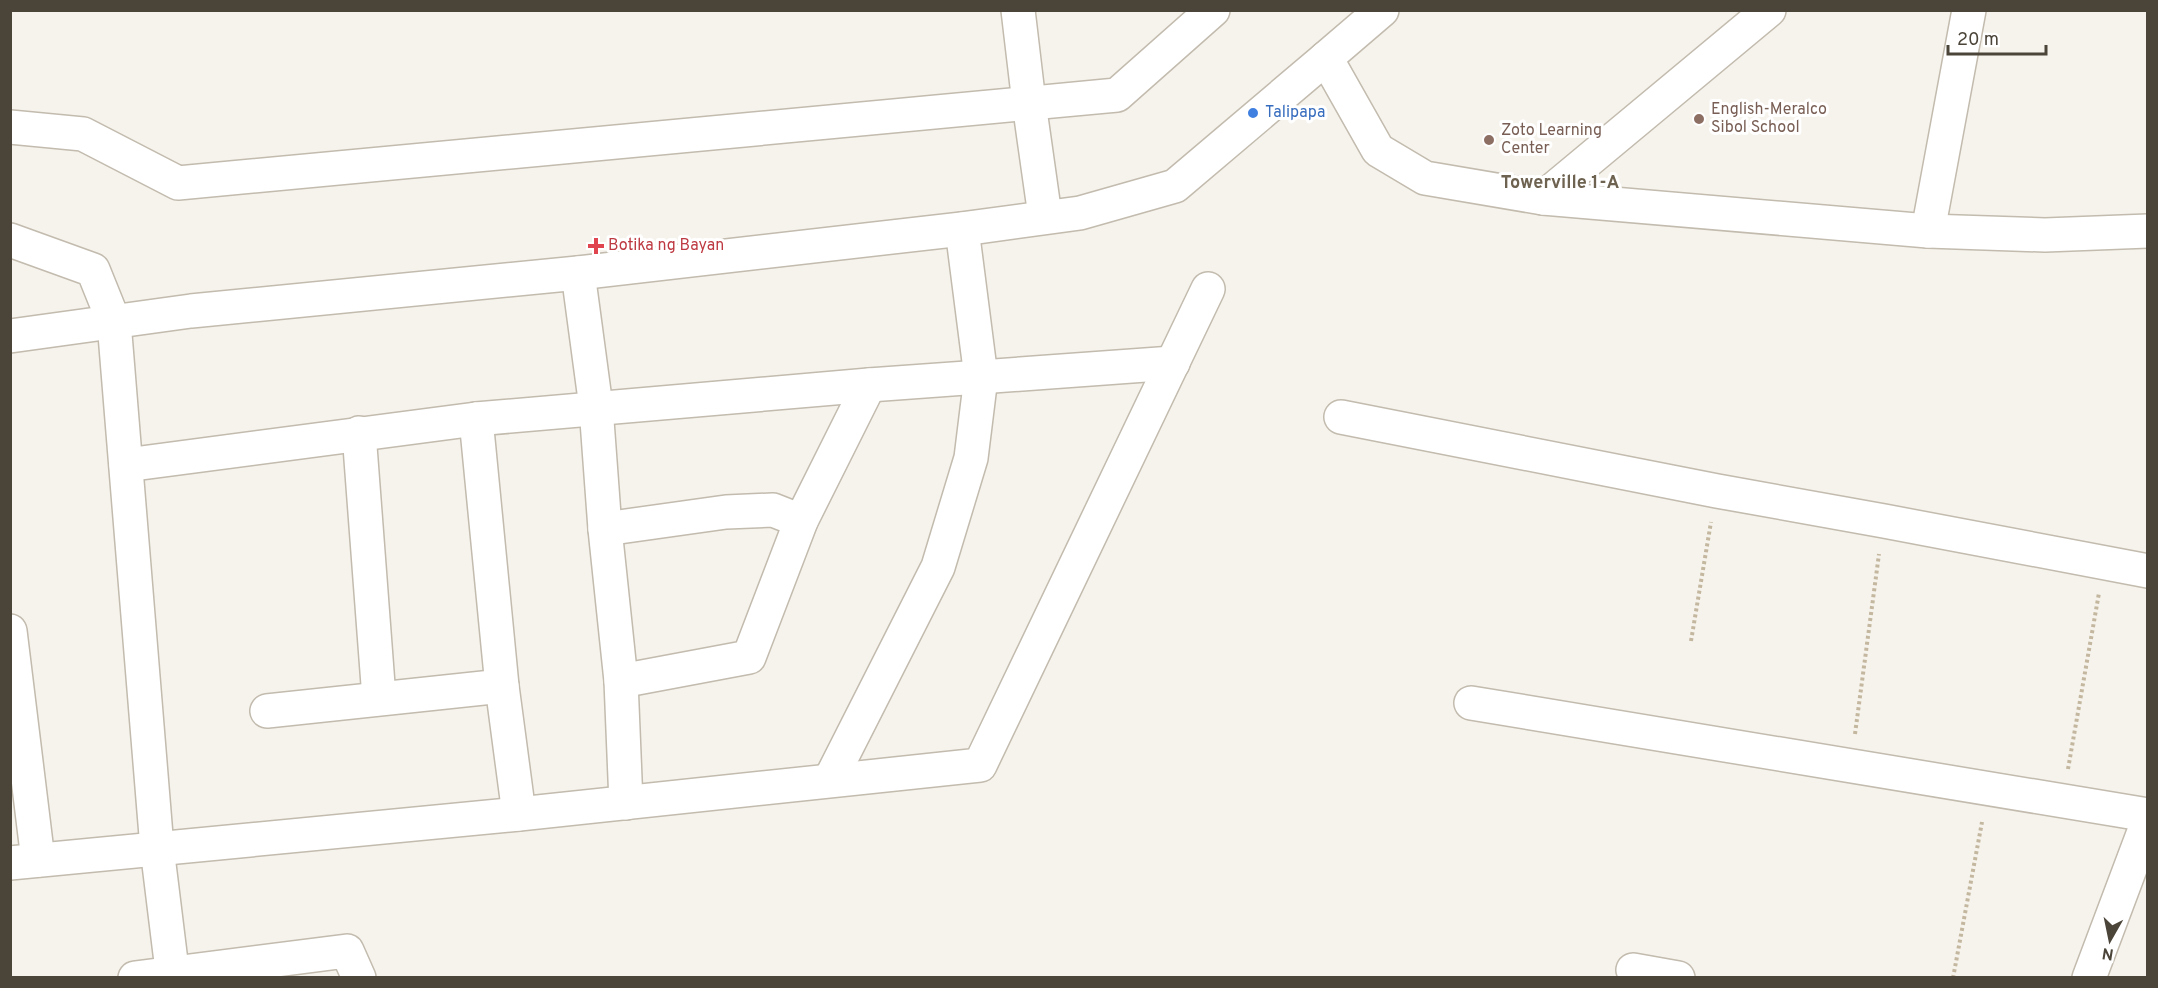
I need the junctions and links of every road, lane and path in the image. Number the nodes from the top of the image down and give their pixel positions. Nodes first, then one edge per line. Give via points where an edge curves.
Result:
1 (1018, 10) edge
2 (1213, 10) edge
3 (1382, 10) edge
4 (1769, 10) edge
5 (1969, 10) edge
6 (1326, 58) junction
7 (1029, 103) junction
8 (10, 127) edge
9 (1543, 198) junction
10 (1045, 216) junction
11 (962, 229) junction
12 (1928, 231) junction
13 (2148, 231) edge
14 (10, 240) edge
15 (578, 273) junction
16 (1208, 289) dead end
17 (114, 322) junction
18 (10, 336) edge
19 (1173, 363) junction
20 (981, 377) junction
21 (869, 386) junction
22 (596, 407) junction
23 (1341, 417) dead end
24 (476, 419) junction
25 (359, 433) junction
26 (126, 465) junction
27 (1716, 491) junction
28 (801, 521) junction
29 (1884, 521) junction
30 (605, 529) junction
31 (2104, 562) junction
32 (2148, 571) edge
33 (10, 631) edge
34 (1691, 641) dead end
35 (621, 681) junction
36 (502, 686) junction
37 (379, 698) junction
38 (1471, 703) dead end
39 (267, 711) dead end
40 (1850, 765) junction
41 (830, 780) junction
42 (1989, 789) junction
43 (2063, 801) junction
44 (626, 803) junction
45 (519, 814) junction
46 (2148, 815) edge
47 (2148, 821) edge
48 (157, 848) junction
49 (24, 862) edge
50 (1633, 970) dead end
51 (172, 975) edge
52 (135, 978) edge
53 (359, 978) edge
54 (1678, 978) edge
55 (1953, 978) edge
56 (2089, 978) edge

1 - 7 street
2 - 7 street via 1118,95
3 - 6 street
4 - 9 street
5 - 12 street
6 - 9 street via 1378,150 1425,178
6 - 10 street via 1175,186 1080,213
7 - 8 street via 178,183 83,134
7 - 10 street
9 - 12 street
10 - 11 street
11 - 15 street
11 - 20 street
12 - 13 street via 2045,235
14 - 17 street via 93,270
15 - 17 street
15 - 22 street
16 - 19 street
17 - 18 street
17 - 26 street
19 - 20 street
19 - 41 street via 980,765
20 - 21 street
20 - 41 street via 971,458 938,567
21 - 22 street
21 - 28 street
22 - 24 street
22 - 30 street
23 - 27 street
24 - 25 street
24 - 36 street
25 - 26 street
25 - 37 street
26 - 48 street
27 - 29 street
27 - 34 path
28 - 30 street via 773,510 726,512
28 - 35 street via 749,657
29 - 31 street
29 - 40 path
30 - 35 street
31 - 32 street
31 - 43 path
33 - 49 street
35 - 44 street
36 - 37 street
36 - 45 street
37 - 39 street
38 - 40 street
40 - 42 street
41 - 44 street
42 - 43 street
42 - 55 path
43 - 46 street
44 - 45 street
45 - 48 street
47 - 56 street
48 - 49 street
48 - 51 street
50 - 54 street
51 - 52 street
51 - 53 street via 347,951

